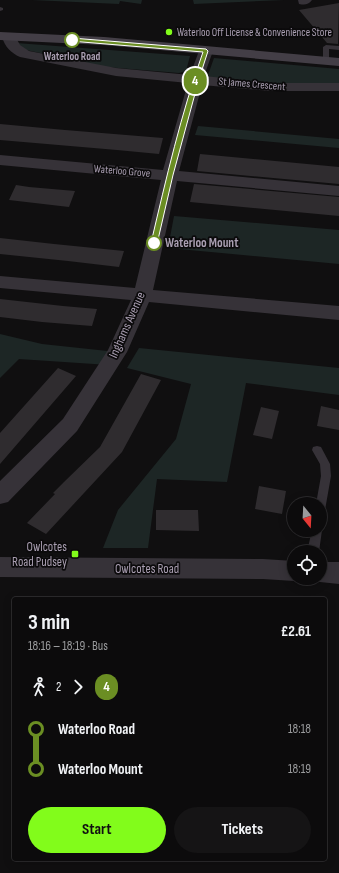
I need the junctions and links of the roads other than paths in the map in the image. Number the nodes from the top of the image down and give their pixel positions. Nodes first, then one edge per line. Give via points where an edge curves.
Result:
1 (5, 37) edge
2 (339, 48) edge
3 (206, 51) junction
4 (332, 61) edge
5 (196, 79) junction
6 (339, 87) edge
7 (0, 160) edge
8 (170, 175) junction
9 (339, 191) edge
10 (0, 282) edge
11 (142, 296) junction
12 (339, 313) edge
13 (318, 450) dead end
14 (0, 495) edge
15 (322, 497) edge
16 (0, 567) edge
17 (287, 571) edge
18 (327, 572) edge
19 (339, 573) edge

1 - 3 main road
1 - 5 street, St James Crescent via 14,49 25,54 65,63 116,72
2 - 4 lane via 326,47
3 - 4 main road
3 - 5 street, Inghams Avenue
5 - 6 street, St James Crescent via 277,87
5 - 8 street, Inghams Avenue
7 - 8 street, Waterloo Grove
8 - 9 street, Waterloo Grove
8 - 11 street, Inghams Avenue
10 - 11 street
11 - 12 street
11 - 14 street, Inghams Avenue via 117,352 70,425
13 - 15 lane via 326,470
16 - 17 street, Owlcotes Road
18 - 19 street

